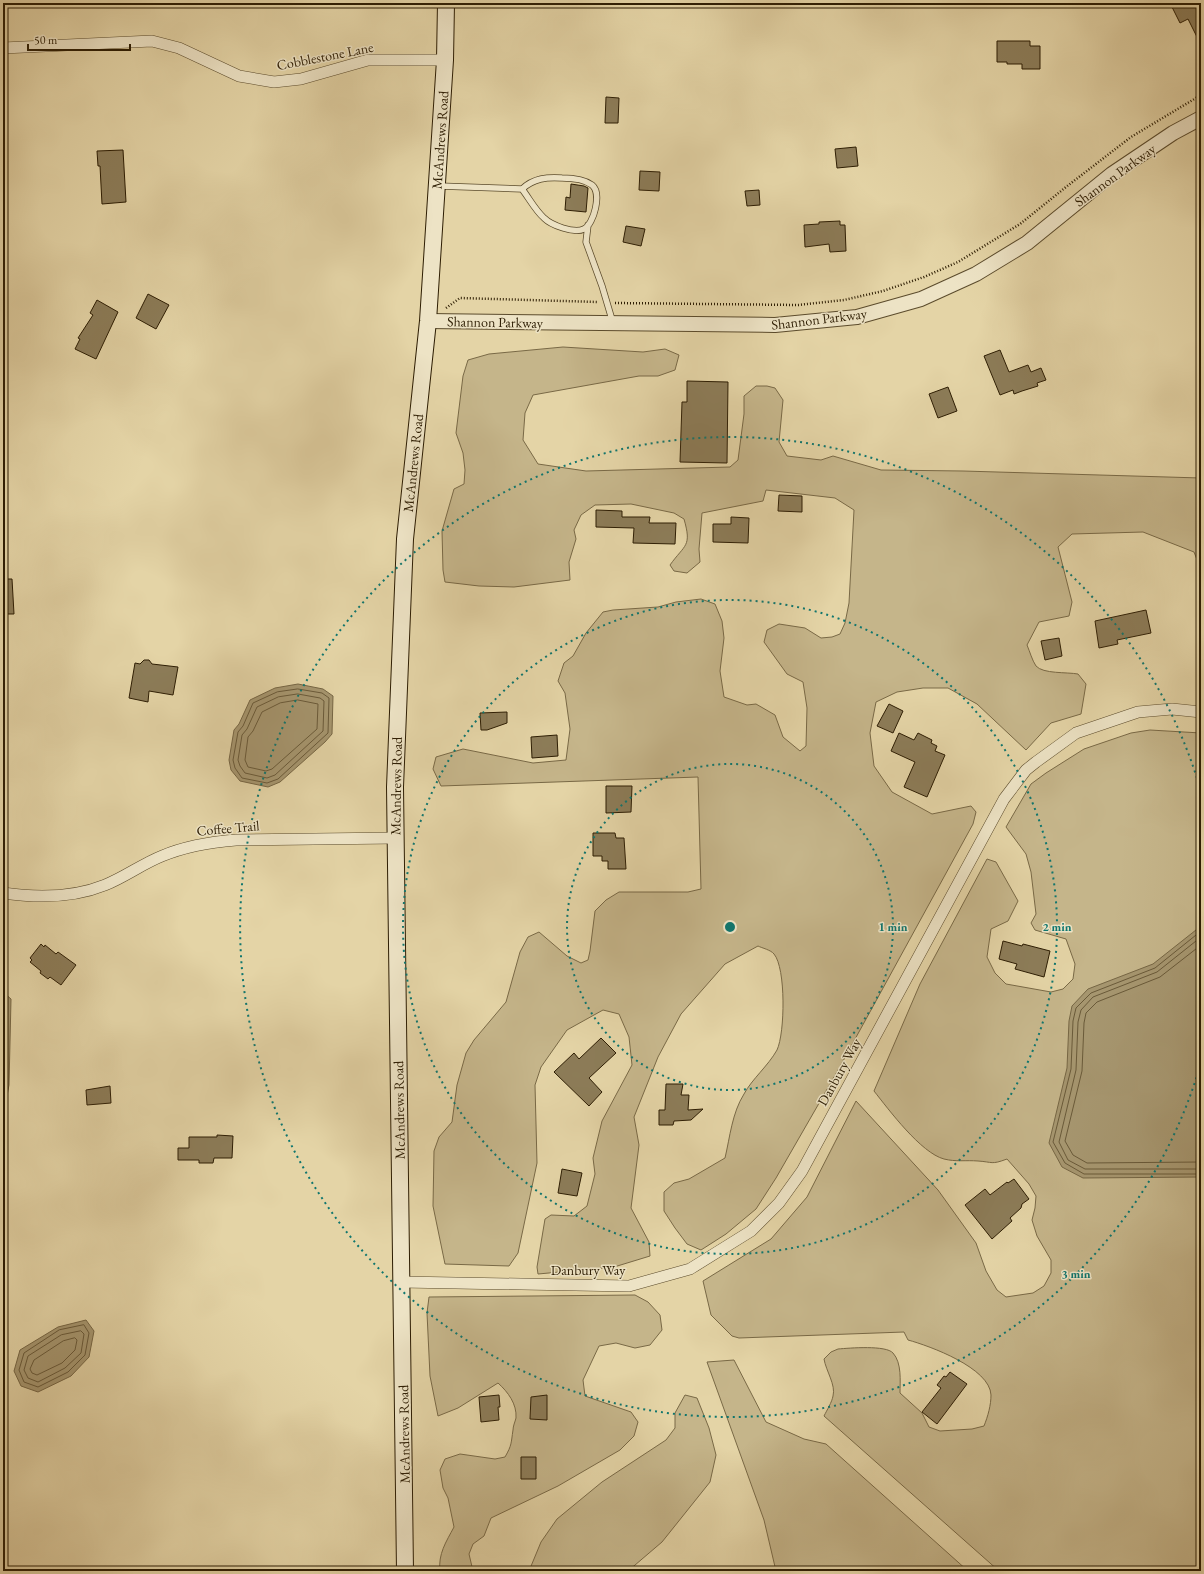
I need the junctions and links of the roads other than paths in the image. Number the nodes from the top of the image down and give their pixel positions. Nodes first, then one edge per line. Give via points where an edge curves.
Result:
1 (446, 3) edge
2 (3, 48) edge
3 (445, 60) junction
4 (1201, 118) edge
5 (436, 186) junction
6 (522, 189) junction
7 (588, 226) junction
8 (428, 321) junction
9 (613, 323) junction
10 (1201, 712) edge
11 (395, 838) junction
12 (3, 893) edge
13 (402, 1282) junction
14 (405, 1571) edge

1 - 3 main road, McAndrews Road
2 - 3 street, Cobblestone Lane via 152,41 180,48 239,76 274,82 301,79 368,60
3 - 5 main road, McAndrews Road
4 - 9 street, Shannon Parkway via 1173,132 1112,174 1027,243 976,274 921,299 857,317 775,325
5 - 6 lane
5 - 8 main road, McAndrews Road
6 - 7 lane via 544,219 568,230 583,230
6 - 7 lane via 529,182 545,178 573,179 592,185 597,200
7 - 9 lane via 586,242
8 - 9 street, Shannon Parkway
8 - 11 main road, McAndrews Road via 405,538
10 - 13 street, Danbury Way via 1172,709 1138,712 1076,733 1026,770 1004,799 802,1171 779,1203 752,1231 690,1269 629,1286
11 - 12 street, Coffee Trail via 210,842 161,856 104,885 66,895 28,897
11 - 13 main road, McAndrews Road
13 - 14 main road, McAndrews Road

